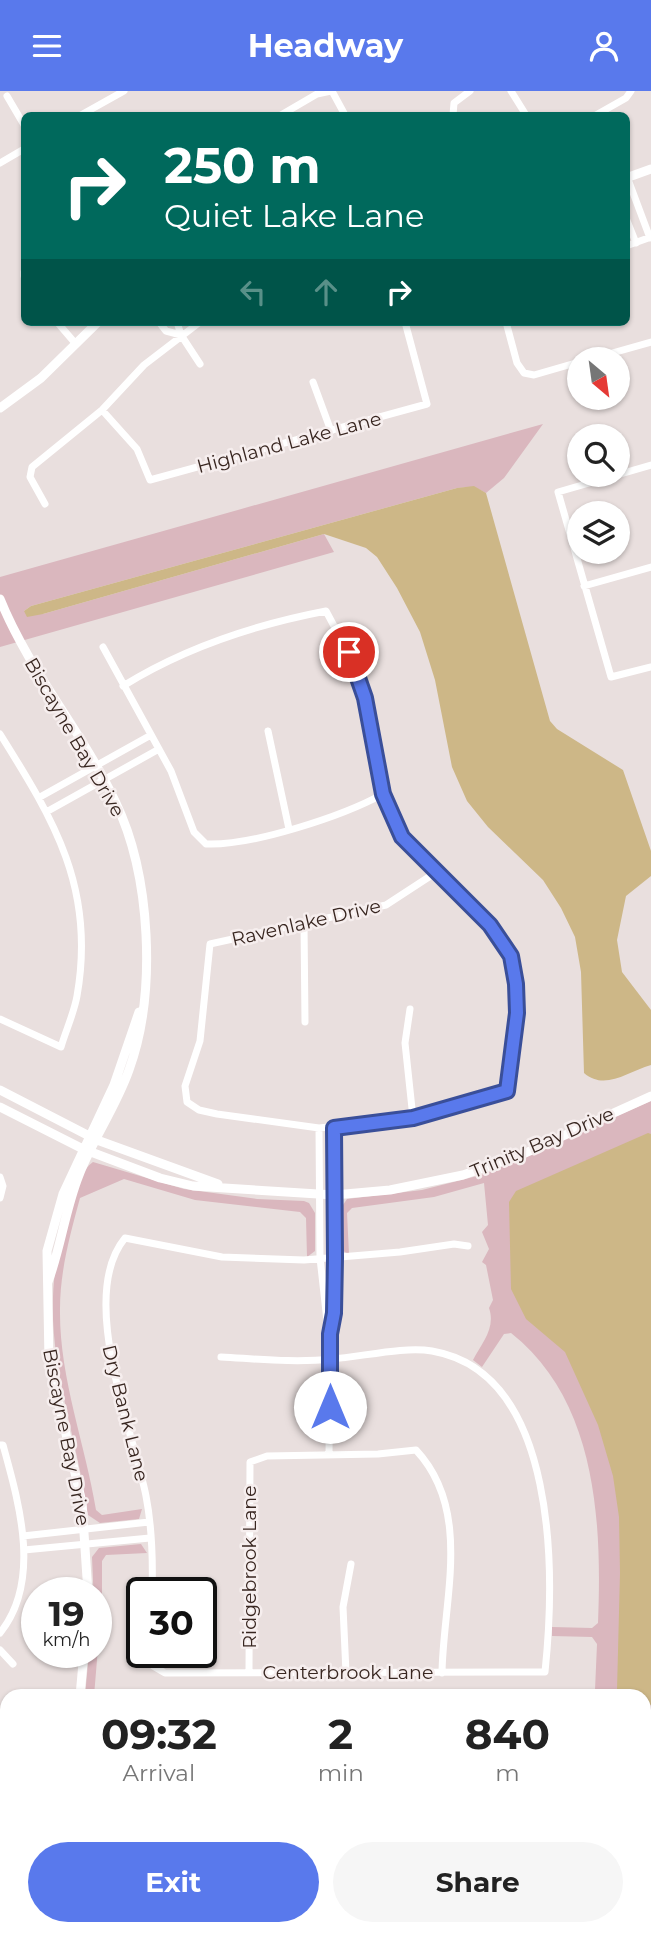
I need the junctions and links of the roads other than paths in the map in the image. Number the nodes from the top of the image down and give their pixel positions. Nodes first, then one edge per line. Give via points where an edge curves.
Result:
1 (124, 91) edge
2 (331, 91) edge
3 (470, 91) edge
4 (511, 91) edge
5 (631, 91) edge
6 (7, 96) dead end
7 (86, 112) edge
8 (286, 112) edge
9 (343, 112) edge
10 (453, 112) edge
11 (524, 112) edge
12 (605, 112) edge
13 (21, 120) edge
14 (21, 151) edge
15 (0, 163) edge
16 (651, 169) edge
17 (630, 175) edge
18 (630, 184) edge
19 (630, 228) edge
20 (650, 238) edge
21 (636, 243) junction
22 (630, 245) edge
23 (60, 326) edge
24 (94, 326) edge
25 (162, 326) edge
26 (178, 326) edge
27 (194, 326) edge
28 (406, 326) edge
29 (507, 326) edge
30 (181, 335) junction
31 (651, 342) edge
32 (75, 343) junction
33 (630, 348) edge
34 (200, 364) dead end
35 (567, 365) edge
36 (313, 381) dead end
37 (0, 408) edge
38 (102, 410) junction
39 (331, 431) junction
40 (651, 465) edge
41 (45, 504) dead end
42 (651, 567) edge
43 (584, 586) junction
44 (0, 599) edge
45 (103, 647) dead end
46 (651, 667) edge
47 (123, 686) junction
48 (268, 731) dead end
49 (0, 734) edge
50 (151, 734) junction
51 (159, 749) junction
52 (96, 766) junction
53 (104, 779) junction
54 (383, 794) junction
55 (40, 797) junction
56 (48, 811) junction
57 (289, 829) junction
58 (435, 873) junction
59 (304, 924) junction
60 (410, 1009) dead end
61 (0, 1019) edge
62 (305, 1022) dead end
63 (0, 1090) edge
64 (651, 1096) edge
65 (0, 1107) edge
66 (413, 1118) junction
67 (319, 1128) junction
68 (334, 1128) junction
69 (93, 1138) junction
70 (87, 1151) junction
71 (1, 1177) edge
72 (223, 1187) junction
73 (319, 1195) junction
74 (334, 1195) junction
75 (0, 1198) edge
76 (468, 1246) dead end
77 (320, 1258) junction
78 (335, 1258) junction
79 (330, 1334) junction
80 (221, 1357) dead end
81 (330, 1360) junction
82 (2, 1445) edge
83 (329, 1455) junction
84 (149, 1522) junction
85 (85, 1529) junction
86 (23, 1536) junction
87 (150, 1538) junction
88 (86, 1544) junction
89 (24, 1550) junction
90 (351, 1564) dead end
91 (87, 1577) edge
92 (151, 1577) edge
93 (0, 1633) edge
94 (0, 1650) edge
95 (13, 1664) dead end
96 (83, 1668) edge
97 (155, 1668) edge
98 (249, 1671) junction
99 (346, 1673) junction
100 (442, 1673) junction
101 (81, 1689) edge

1 - 7 street
2 - 8 street
2 - 9 street
3 - 10 street via 454,103
4 - 11 street
5 - 12 street
6 - 13 street
14 - 15 street
16 - 17 street
18 - 20 street
19 - 21 street
20 - 21 street
21 - 22 street
23 - 32 street
24 - 32 street
25 - 30 street
26 - 30 street
27 - 30 street
28 - 39 street, Highland Lake Lane via 427,404
29 - 35 street via 524,373 534,375
30 - 34 street
30 - 38 street
31 - 33 street
32 - 37 street via 41,378
36 - 39 street
38 - 39 street, Highland Lake Lane via 137,449 150,480
38 - 41 street via 32,467 30,477
40 - 43 street via 558,492
42 - 43 street
43 - 46 street via 611,677
44 - 52 street, Biscayne Bay Drive via 33,665
45 - 47 street
47 - 50 street
47 - 54 street via 188,650 326,611 357,669
48 - 57 street
49 - 55 street
50 - 51 street
50 - 52 street
51 - 53 street
51 - 57 street via 201,841 214,844
52 - 53 street, Biscayne Bay Drive
52 - 55 street
53 - 56 street
53 - 69 street, Biscayne Bay Drive via 126,827 141,889 146,947 142,1004 129,1070
54 - 57 street via 334,816
54 - 58 street via 402,837
55 - 56 street
56 - 61 street via 66,853 80,925 77,996 61,1047
58 - 59 street, Ravenlake Drive via 386,905
58 - 66 street via 490,925 511,956 517,1013 507,1091
59 - 62 street
59 - 67 street, Ravenlake Drive via 211,944 200,1041 185,1086 187,1103 198,1110
60 - 66 street via 405,1043
63 - 69 street, Trinity Bay Drive
64 - 74 street, Trinity Bay Drive via 473,1172 390,1190
65 - 70 street, Trinity Bay Drive
66 - 68 street
67 - 68 street
67 - 73 street
68 - 74 street
69 - 70 street, Biscayne Bay Drive
69 - 72 street, Trinity Bay Drive
70 - 72 street, Trinity Bay Drive via 160,1178
70 - 85 street, Biscayne Bay Drive via 48,1282 49,1361
71 - 75 street
72 - 73 street, Trinity Bay Drive
73 - 74 street, Trinity Bay Drive
73 - 77 street
74 - 78 street
76 - 78 street
77 - 78 street
77 - 79 street
77 - 84 street, Dry Bank Lane via 222,1257 125,1238 115,1250 109,1280 110,1361 147,1498
78 - 79 street
79 - 81 street
80 - 81 street
81 - 83 street
81 - 100 street, Centerbrook Lane via 431,1351 469,1363 511,1405 527,1436 539,1475 550,1553 545,1672
82 - 86 street
83 - 98 street, Ridgebrook Lane via 267,1456 250,1462
83 - 100 street via 416,1450 428,1463 448,1521 453,1564
84 - 85 street
84 - 87 street, Dry Bank Lane
85 - 86 street
85 - 88 street, Biscayne Bay Drive
86 - 89 street
87 - 88 street
87 - 92 street, Dry Bank Lane
88 - 89 street
88 - 91 street, Biscayne Bay Drive
89 - 93 street via 19,1596
90 - 99 street via 343,1607
94 - 95 street
96 - 101 street
97 - 98 street, Centerbrook Lane via 165,1673
98 - 99 street, Centerbrook Lane
99 - 100 street, Centerbrook Lane

